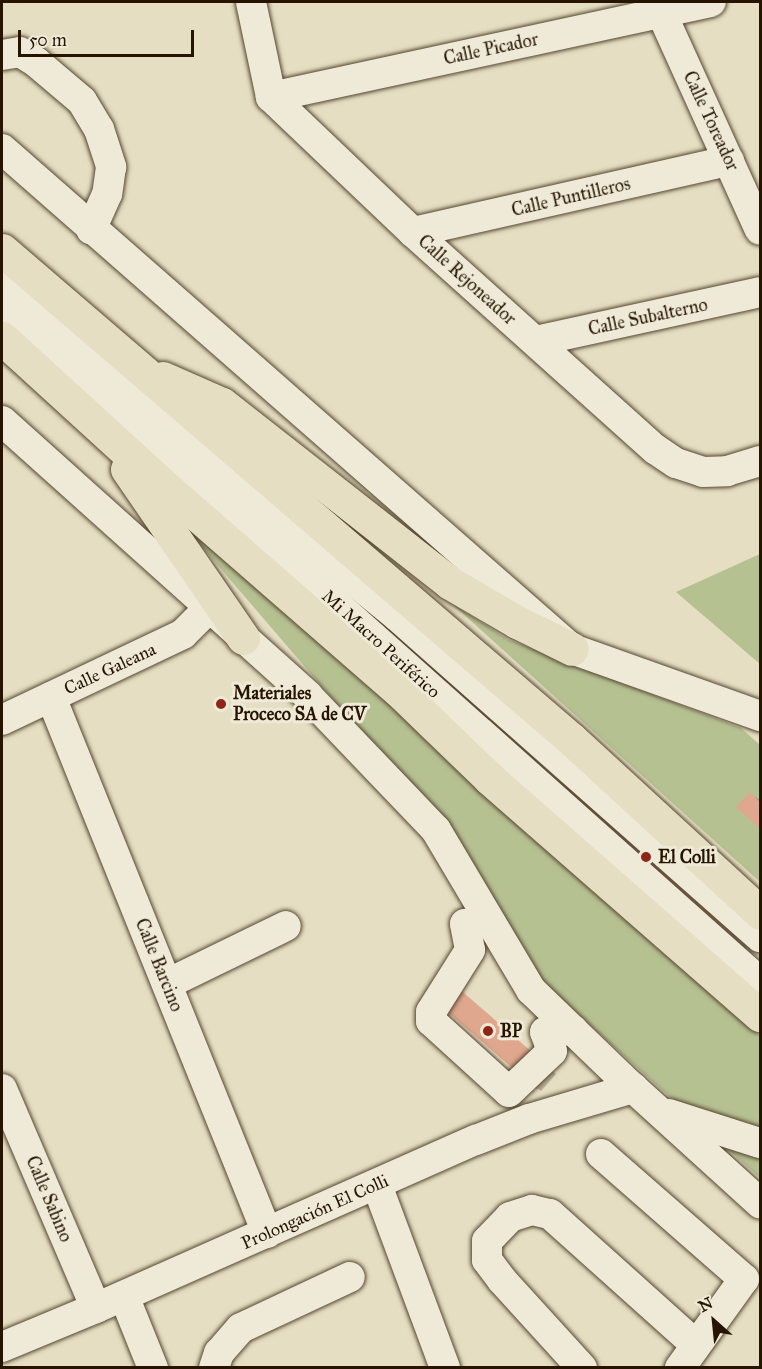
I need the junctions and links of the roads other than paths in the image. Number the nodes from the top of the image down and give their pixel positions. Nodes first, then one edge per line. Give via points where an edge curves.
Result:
1 (251, 2) edge
2 (711, 2) edge
3 (661, 12) junction
4 (2, 55) edge
5 (271, 97) junction
6 (2, 149) edge
7 (729, 161) junction
8 (91, 230) junction
9 (760, 230) edge
10 (413, 232) junction
11 (2, 250) edge
12 (2, 273) edge
13 (760, 292) edge
14 (2, 306) edge
15 (2, 338) edge
16 (536, 341) junction
17 (129, 362) junction
18 (2, 421) edge
19 (96, 423) junction
20 (760, 462) edge
21 (210, 607) junction
22 (243, 638) junction
23 (572, 649) junction
24 (51, 697) junction
25 (760, 716) edge
26 (2, 720) edge
27 (760, 913) edge
28 (488, 921) junction
29 (286, 926) dead end
30 (760, 937) edge
31 (760, 982) edge
32 (167, 984) junction
33 (760, 1015) edge
34 (573, 1030) junction
35 (633, 1088) junction
36 (2, 1089) edge
37 (657, 1110) junction
38 (760, 1143) edge
39 (601, 1154) dead end
40 (377, 1185) junction
41 (760, 1203) edge
42 (267, 1233) junction
43 (350, 1277) dead end
44 (124, 1296) junction
45 (96, 1308) junction
46 (2, 1347) edge
47 (688, 1356) edge
48 (153, 1368) edge
49 (214, 1368) edge
50 (445, 1368) edge
51 (582, 1368) edge

1 - 5 street
2 - 3 street, Calle Picador
3 - 5 street, Calle Picador
3 - 7 street, Calle Toreador
4 - 8 street via 20,52 36,62 82,101 99,129 111,167 107,194
5 - 10 street, Calle Rejoneador
6 - 8 street
7 - 9 street, Calle Toreador
7 - 10 street, Calle Puntilleros
8 - 23 street
10 - 16 street, Calle Rejoneador
11 - 17 highway
12 - 30 street, Mi Macro Periférico via 245,492 397,616
13 - 16 street, Calle Subalterno
14 - 31 street, Mi Macro Periférico
15 - 19 highway
16 - 20 street, Calle Rejoneador via 655,449 676,463 704,472 727,471
17 - 23 highway via 222,404 450,582
17 - 27 highway via 571,740
18 - 21 street
19 - 22 highway
19 - 33 highway via 398,690 489,778
21 - 22 street
21 - 24 street, Calle Galeana via 183,634
22 - 28 street via 308,696 436,830
23 - 25 street
24 - 26 street, Calle Galeana
24 - 32 street, Calle Barcino
28 - 34 street via 531,990
28 - 34 street via 465,924 470,950 430,1012 431,1021 509,1092 552,1051 545,1032
29 - 32 street
32 - 42 street, Calle Barcino
34 - 35 street
35 - 37 street
35 - 40 street, Prolongación El Colli via 529,1119
36 - 45 street, Calle Sabino
37 - 38 street
37 - 41 street
39 - 47 street via 744,1278
40 - 42 street, Prolongación El Colli
40 - 50 street
42 - 44 street, Prolongación El Colli
43 - 49 street via 241,1328 219,1353
44 - 45 street, Prolongación El Colli
44 - 48 street
45 - 46 street, Prolongación El Colli
47 - 51 street via 550,1214 531,1210 510,1217 487,1241 487,1260

